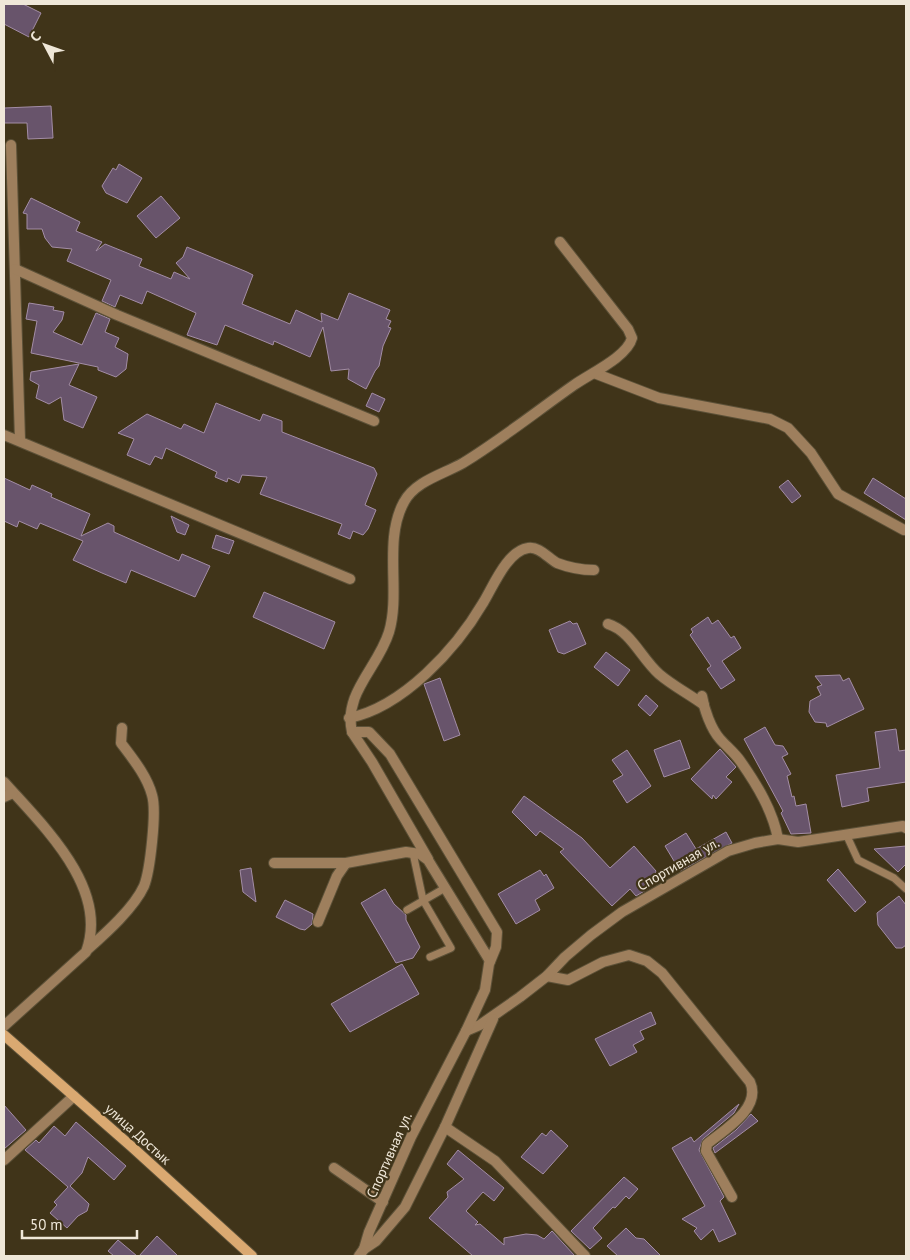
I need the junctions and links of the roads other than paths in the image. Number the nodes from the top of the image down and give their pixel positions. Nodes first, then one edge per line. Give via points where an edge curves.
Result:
1 (11, 145) dead end
2 (560, 242) dead end
3 (15, 269) junction
4 (594, 372) junction
5 (374, 421) dead end
6 (4, 435) edge
7 (20, 440) junction
8 (904, 530) dead end
9 (594, 570) dead end
10 (350, 579) dead end
11 (608, 624) dead end
12 (349, 718) junction
13 (122, 728) dead end
14 (352, 732) junction
15 (4, 782) edge
16 (8, 795) edge
17 (906, 828) edge
18 (846, 834) junction
19 (778, 839) junction
20 (413, 854) junction
21 (428, 860) junction
22 (274, 863) dead end
23 (346, 863) junction
24 (445, 888) junction
25 (906, 889) edge
26 (423, 900) junction
27 (407, 910) dead end
28 (318, 922) dead end
29 (86, 952) junction
30 (430, 957) dead end
31 (489, 963) junction
32 (547, 976) junction
33 (495, 1016) junction
34 (4, 1026) edge
35 (466, 1031) junction
36 (4, 1035) edge
37 (74, 1096) junction
38 (445, 1127) junction
39 (4, 1160) edge
40 (334, 1168) dead end
41 (732, 1197) dead end
42 (383, 1202) junction
43 (361, 1253) edge
44 (252, 1256) edge
45 (585, 1256) edge

1 - 3 street
2 - 4 street via 632,338 631,344
3 - 5 street via 117,316
3 - 7 street
4 - 8 street via 659,398 770,419 788,428 811,453 838,494
4 - 12 street via 502,439 420,484 404,501 399,512 395,543 389,631 351,702
6 - 7 street
7 - 10 street
9 - 12 street via 576,570 536,549 527,548 519,552 494,580 483,603 424,677 368,714
11 - 19 street via 620,628 669,683 703,701 718,737 741,761 769,808
12 - 14 street
13 - 29 street via 121,743 145,778 153,797 148,870 143,887 128,908
14 - 21 street
14 - 31 street, Спортивная ул. via 369,732 390,754 497,932 496,947
15 - 16 street
16 - 29 street via 38,819 81,880 90,928
17 - 18 street, Спортивная ул.
18 - 19 street, Спортивная ул. via 798,842
18 - 25 lane via 858,860 894,878
19 - 32 street, Спортивная ул. via 728,851 686,874 607,924
20 - 21 street via 420,854
20 - 23 street via 406,852
20 - 26 lane
21 - 24 street
22 - 23 street
23 - 28 street via 337,876
24 - 26 lane
24 - 31 street
26 - 27 lane
26 - 30 lane via 451,948
29 - 34 street
31 - 35 street, Спортивная ул. via 484,990
32 - 33 street, Спортивная ул.
32 - 41 street via 568,980 603,962 629,955 647,961 662,973 753,1089 752,1100 746,1110 707,1144 706,1151
33 - 35 street, Спортивная ул.
33 - 38 street, Спортивная ул.
35 - 42 street, Спортивная ул. via 434,1090
36 - 37 main road, улица Достык
37 - 39 street
37 - 44 main road, улица Достык
38 - 43 street, Спортивная ул. via 405,1208
38 - 45 street via 495,1161
40 - 42 street
42 - 43 street, Спортивная ул.

